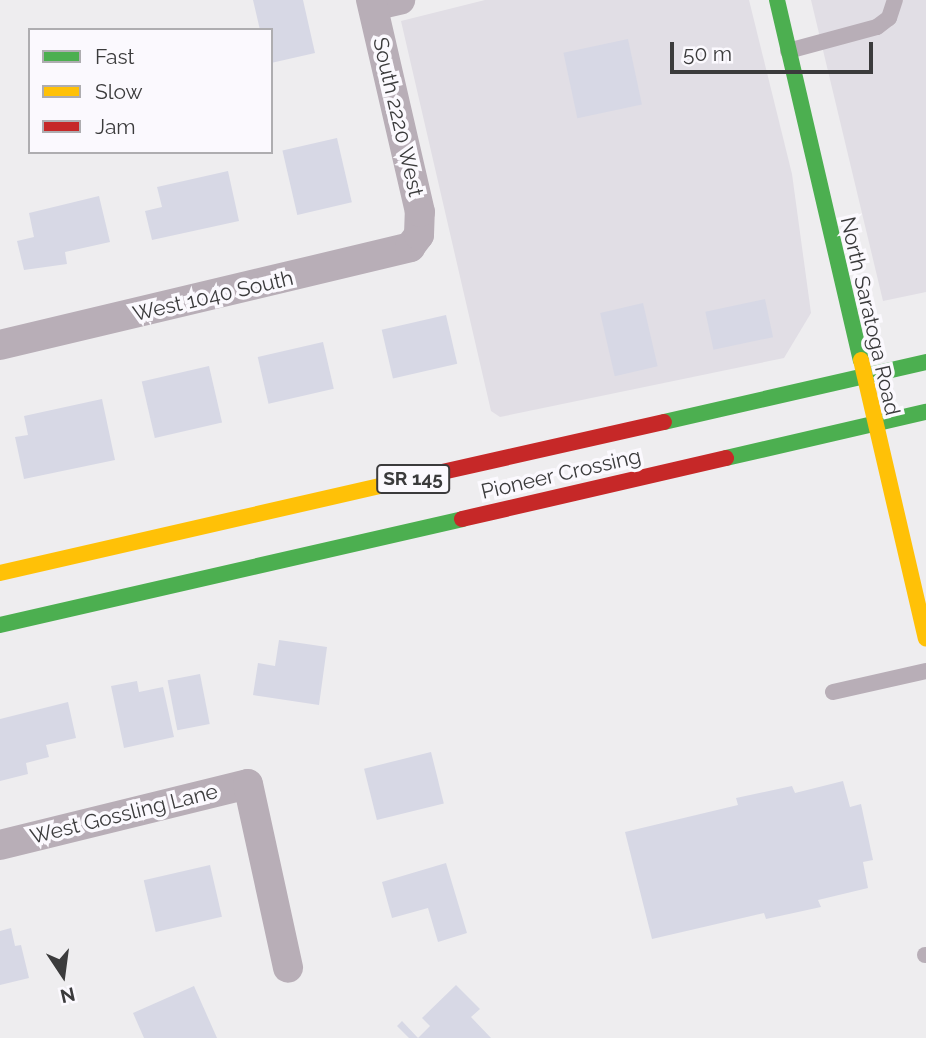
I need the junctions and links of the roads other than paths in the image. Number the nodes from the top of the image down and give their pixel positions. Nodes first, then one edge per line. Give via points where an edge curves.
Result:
1 (777, 0) edge
2 (895, 0) edge
3 (381, 2) edge
4 (788, 51) junction
5 (418, 235) joint
6 (0, 345) edge
7 (926, 362) edge
8 (862, 376) junction
9 (926, 412) edge
10 (873, 424) junction
11 (0, 573) edge
12 (0, 625) edge
13 (926, 639) edge
14 (926, 671) edge
15 (833, 692) dead end
16 (0, 845) edge
17 (288, 968) dead end

1 - 4 main road, North Saratoga Road
2 - 4 lane via 889,18 877,27
3 - 5 street, South 2220 West via 420,212
4 - 8 main road, North Saratoga Road
5 - 6 street, West 1040 South via 398,254
7 - 8 main road, Pioneer Crossing / SR 145
8 - 10 main road, North Saratoga Road
8 - 11 main road, Pioneer Crossing / SR 145
9 - 10 main road, Pioneer Crossing / SR 145
10 - 12 main road, Pioneer Crossing / SR 145
10 - 13 main road, North Saratoga Road
14 - 15 lane
16 - 17 street, West Gossling Lane via 248,784

